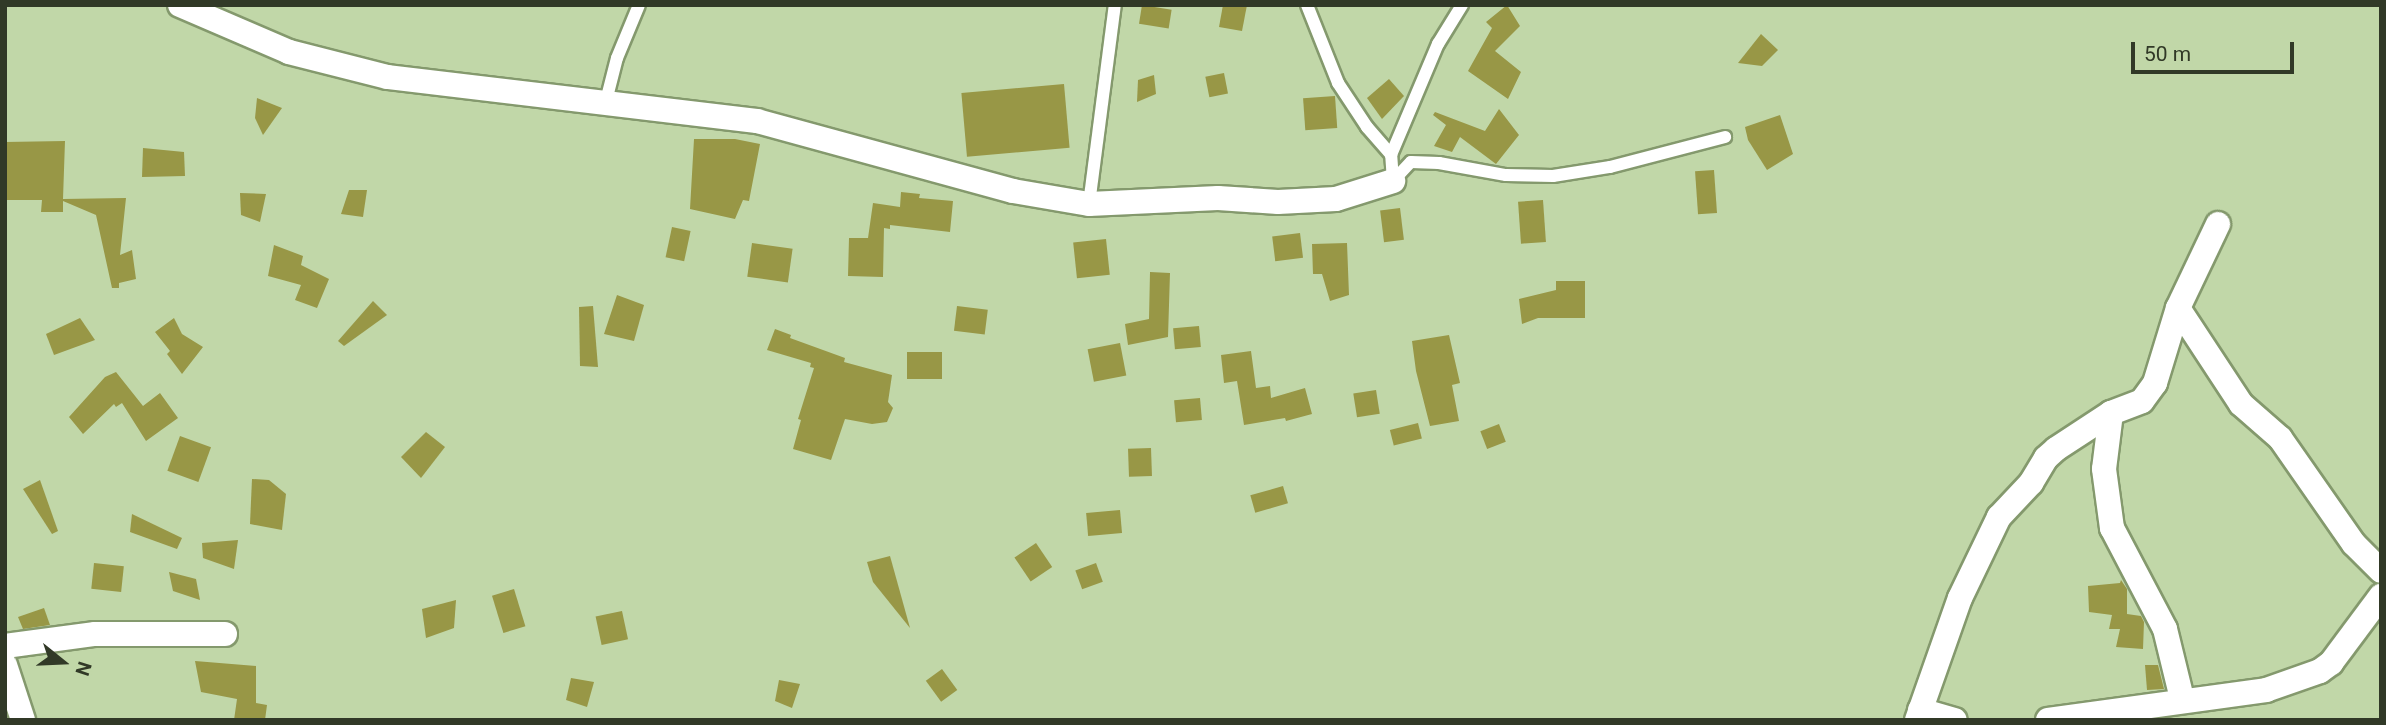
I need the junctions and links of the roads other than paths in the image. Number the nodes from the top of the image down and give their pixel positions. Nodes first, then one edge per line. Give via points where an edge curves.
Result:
1 (639, 5) edge
2 (1115, 5) edge
3 (1307, 5) edge
4 (1462, 5) edge
5 (192, 7) edge
6 (606, 101) junction
7 (1725, 137) dead end
8 (1391, 155) junction
9 (1393, 181) junction
10 (1089, 204) junction
11 (2218, 224) dead end
12 (2178, 308) junction
13 (2111, 413) junction
14 (2381, 571) edge
15 (2377, 608) edge
16 (225, 634) dead end
17 (5, 646) edge
18 (5, 665) edge
19 (2182, 699) junction
20 (1919, 715) edge
21 (23, 720) edge
22 (1955, 720) edge
23 (2047, 720) edge

1 - 6 lane via 617,58
2 - 10 lane
3 - 8 lane via 1338,83
4 - 8 lane via 1438,44
5 - 6 street via 289,52 388,77
6 - 10 street via 757,121 1013,191
7 - 9 lane via 1610,167 1553,176 1506,176 1412,162
8 - 9 lane
9 - 10 street via 1336,200 1218,198
11 - 12 street
12 - 13 street via 2155,383 2142,401
12 - 14 street via 2241,404 2280,438 2347,535
13 - 19 street via 2104,469 2112,528 2165,629
13 - 20 street via 2046,458 2031,483 1999,517 1961,598
15 - 19 street via 2320,671 2266,690
16 - 17 street via 95,634
18 - 21 street
19 - 23 street
20 - 22 street

